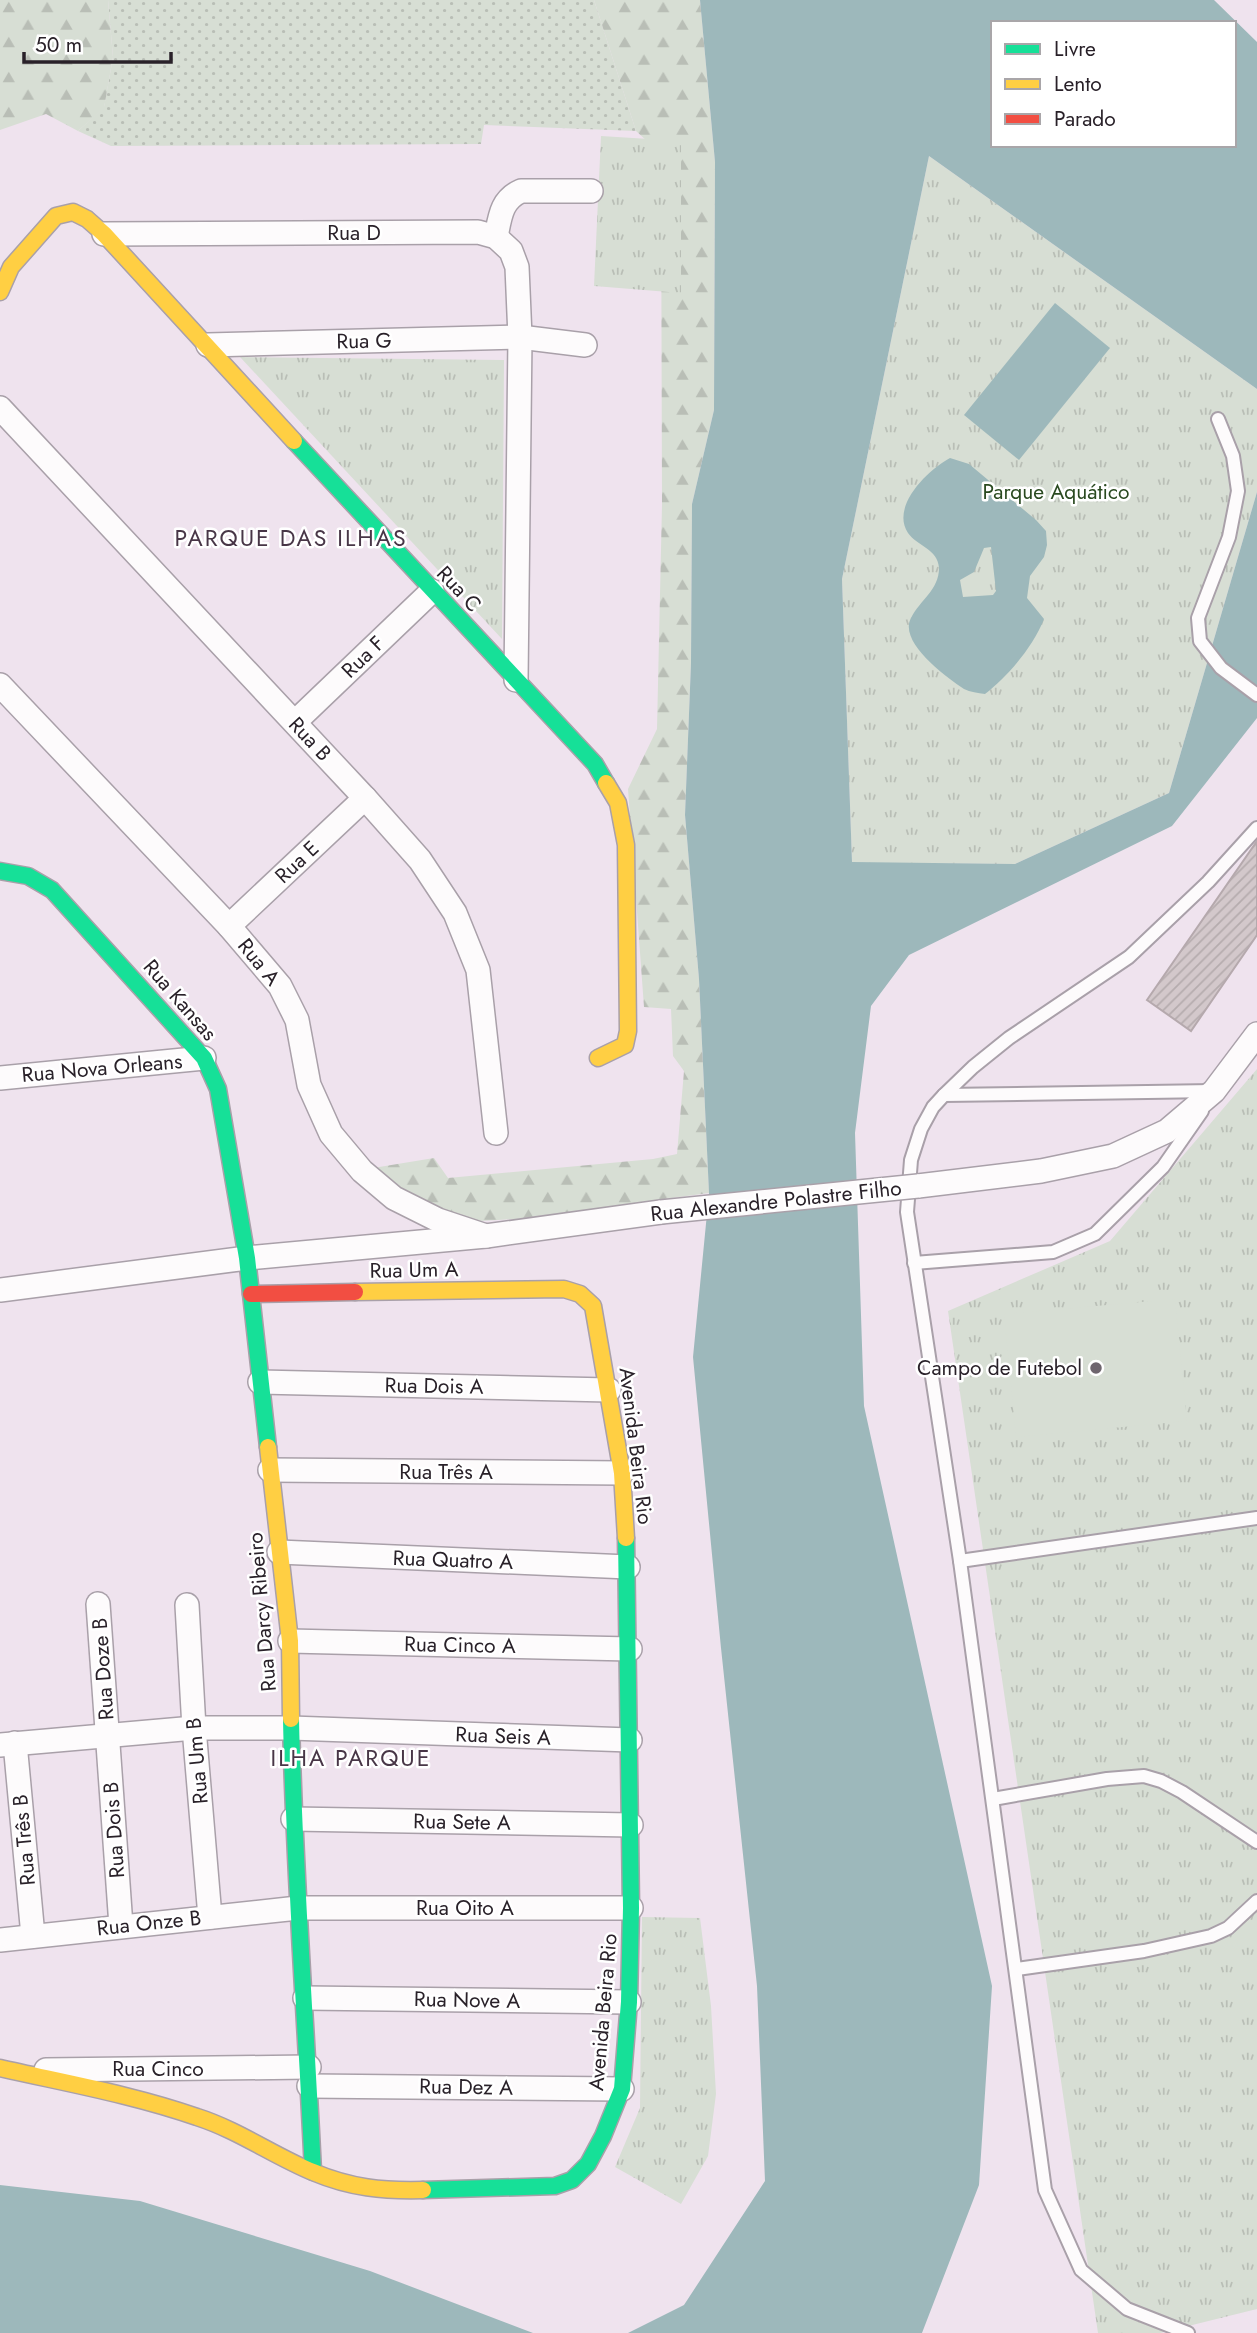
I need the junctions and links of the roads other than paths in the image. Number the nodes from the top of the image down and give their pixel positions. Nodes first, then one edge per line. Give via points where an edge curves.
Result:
1 (591, 191) dead end
2 (104, 234) junction
3 (496, 237) junction
4 (0, 292) edge
5 (520, 337) junction
6 (208, 345) junction
7 (585, 345) dead end
8 (0, 408) edge
9 (1218, 419) dead end
10 (432, 591) junction
11 (516, 680) junction
12 (0, 685) edge
13 (1257, 695) edge
14 (295, 722) junction
15 (365, 798) junction
16 (1257, 828) edge
17 (0, 871) edge
18 (229, 926) junction
19 (1257, 1034) edge
20 (598, 1058) dead end
21 (204, 1059) junction
22 (0, 1078) edge
23 (1214, 1091) junction
24 (944, 1095) junction
25 (496, 1133) dead end
26 (486, 1236) junction
27 (247, 1258) junction
28 (914, 1262) junction
29 (0, 1290) edge
30 (577, 1292) joint
31 (251, 1294) junction
32 (260, 1382) junction
33 (609, 1390) junction
34 (270, 1470) junction
35 (622, 1473) junction
36 (1257, 1518) edge
37 (279, 1552) junction
38 (960, 1562) junction
39 (628, 1567) junction
40 (98, 1604) dead end
41 (187, 1605) dead end
42 (290, 1642) junction
43 (630, 1649) junction
44 (194, 1728) junction
45 (291, 1728) junction
46 (107, 1734) junction
47 (630, 1741) junction
48 (8, 1744) edge
49 (993, 1799) junction
50 (293, 1819) junction
51 (631, 1825) junction
52 (1257, 1842) edge
53 (1257, 1901) edge
54 (298, 1908) junction
55 (631, 1908) junction
56 (210, 1917) junction
57 (121, 1926) junction
58 (33, 1936) junction
59 (0, 1940) edge
60 (1017, 1969) junction
61 (305, 1998) junction
62 (629, 2002) junction
63 (4, 2069) edge
64 (309, 2077) junction
65 (622, 2089) junction
66 (313, 2172) junction
67 (1188, 2333) edge

1 - 3 street via 520,191 510,195
2 - 3 street, Rua D via 478,232
2 - 4 street, Rua C via 72,212 56,216 12,267
2 - 6 street, Rua C
3 - 5 street via 511,251 517,267
5 - 6 street, Rua G
5 - 7 street
5 - 11 street
6 - 10 street, Rua C
8 - 14 street, Rua B
9 - 13 lane via 1233,456 1238,491 1229,537 1198,618 1200,641 1221,668
10 - 11 street, Rua C
10 - 14 street, Rua F
11 - 20 street, Rua C via 595,764 618,803 626,845 628,1038 620,1049
12 - 18 street, Rua A
14 - 15 street, Rua B
15 - 18 street, Rua E
15 - 25 street, Rua B via 420,860 455,913 478,970
16 - 24 lane via 1129,957 1009,1038
17 - 21 street, Rua Kansas via 33,877 52,890
18 - 26 street, Rua A via 280,986 297,1020 309,1085 331,1134 362,1171 394,1198 438,1220
19 - 23 street, Rua Alexandre Polastre Filho
21 - 22 street, Rua Nova Orleans
21 - 27 street, Rua Kansas via 218,1090
23 - 24 lane
23 - 26 street, Rua Alexandre Polastre Filho, bridge via 1167,1131 1114,1156 1041,1171
23 - 28 lane via 1163,1167 1095,1234 1053,1252
24 - 28 lane via 921,1129 911,1160 907,1212
26 - 27 street, Rua Alexandre Polastre Filho
27 - 29 street, Rua Alexandre Polastre Filho
27 - 31 street, Rua Darcy Ribeiro
28 - 38 lane
30 - 31 street, Rua Um A
30 - 33 street, Avenida Beira Rio via 593,1306
31 - 32 street, Rua Darcy Ribeiro
32 - 33 street, Rua Dois A
32 - 34 street, Rua Darcy Ribeiro
33 - 35 street, Avenida Beira Rio
34 - 35 street, Rua Três A
34 - 37 street, Rua Darcy Ribeiro
35 - 39 street, Avenida Beira Rio
36 - 38 lane
37 - 39 street, Rua Quatro A
37 - 42 street, Rua Darcy Ribeiro
38 - 49 lane
39 - 43 street, Avenida Beira Rio
40 - 46 street, Rua Doze B
41 - 44 street, Rua Um B
42 - 43 street, Rua Cinco A
42 - 45 street, Rua Darcy Ribeiro
43 - 47 street, Avenida Beira Rio
44 - 45 street, Rua Seis A
44 - 46 street, Rua Seis A
44 - 56 street, Rua Um B
45 - 47 street, Rua Seis A
45 - 50 street, Rua Darcy Ribeiro
46 - 48 street, Rua Seis A
46 - 57 street, Rua Dois B
47 - 51 street, Avenida Beira Rio
48 - 58 street, Rua Três B
49 - 52 lane via 1144,1776 1182,1792
49 - 60 lane
50 - 51 street, Rua Sete A
50 - 54 street, Rua Darcy Ribeiro
51 - 55 street, Avenida Beira Rio
53 - 60 lane via 1228,1928 1211,1936 1144,1951
54 - 55 street, Rua Oito A
54 - 56 street, Rua Onze B
54 - 61 street, Rua Darcy Ribeiro
55 - 62 street, Avenida Beira Rio
56 - 57 street, Rua Onze B
57 - 58 street, Rua Onze B
58 - 59 street, Rua Onze B
60 - 67 lane via 1045,2190 1081,2270 1127,2309
61 - 62 street, Rua Nove A
61 - 64 street, Rua Darcy Ribeiro
62 - 65 street, Avenida Beira Rio
63 - 64 street, Rua Cinco
63 - 66 street, Avenida Beira Rio via 199,2117
64 - 65 street, Rua Dez A
64 - 66 street, Rua Darcy Ribeiro
65 - 66 street, Avenida Beira Rio via 588,2164 572,2180 555,2186 384,2192

